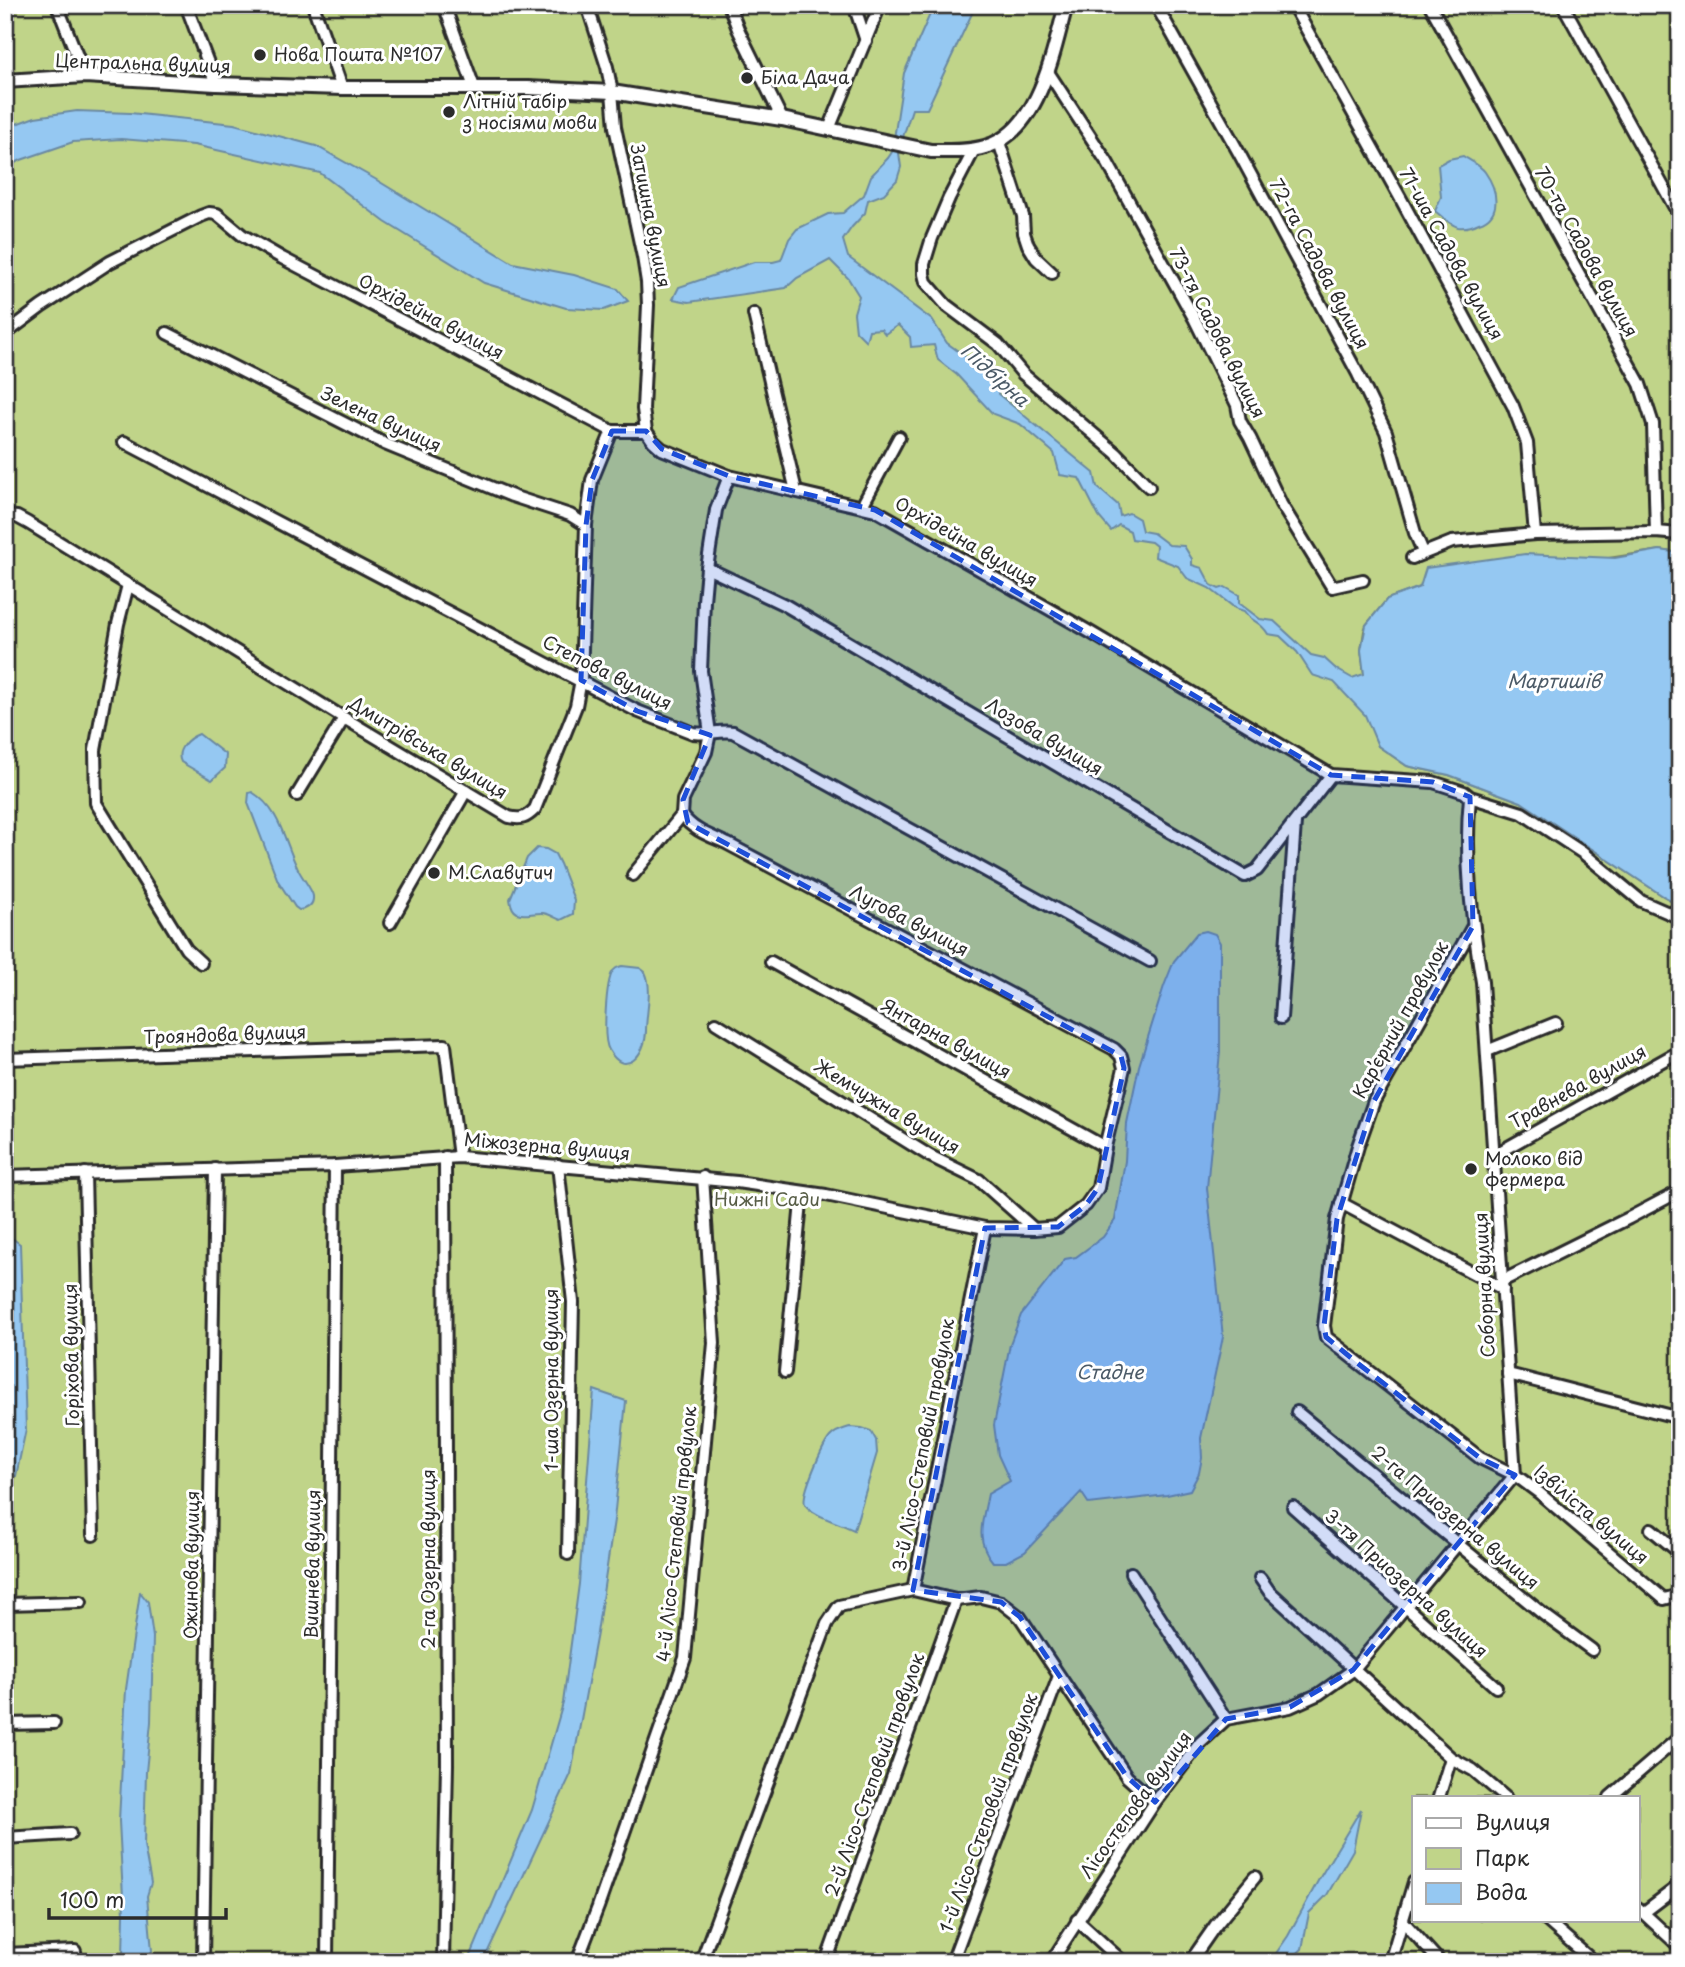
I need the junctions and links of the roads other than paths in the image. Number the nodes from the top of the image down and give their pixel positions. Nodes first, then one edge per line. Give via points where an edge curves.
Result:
1 (57, 5) edge
2 (186, 5) edge
3 (313, 5) edge
4 (444, 5) edge
5 (587, 5) edge
6 (729, 5) edge
7 (854, 5) edge
8 (880, 5) edge
9 (1066, 5) edge
10 (1156, 5) edge
11 (1293, 5) edge
12 (1430, 5) edge
13 (1563, 5) edge
14 (866, 41) junction
15 (1048, 72) junction
16 (85, 76) junction
17 (5, 81) edge
18 (216, 84) junction
19 (474, 87) junction
20 (342, 88) junction
21 (612, 92) junction
22 (782, 119) junction
23 (829, 129) junction
24 (999, 142) junction
25 (974, 149) junction
26 (1680, 217) edge
27 (1052, 273) dead end
28 (754, 314) dead end
29 (167, 333) dead end
30 (5, 334) edge
31 (612, 431) junction
32 (646, 432) junction
33 (899, 437) dead end
34 (124, 442) dead end
35 (729, 476) junction
36 (1149, 487) dead end
37 (796, 491) junction
38 (862, 506) junction
39 (5, 516) edge
40 (586, 525) junction
41 (1656, 532) junction
42 (1535, 534) junction
43 (1680, 534) edge
44 (1423, 552) junction
45 (1412, 558) dead end
46 (707, 568) junction
47 (1363, 580) dead end
48 (128, 585) junction
49 (581, 680) junction
50 (344, 718) junction
51 (710, 733) junction
52 (1331, 775) junction
53 (466, 791) junction
54 (297, 795) dead end
55 (1470, 797) junction
56 (682, 814) junction
57 (1295, 820) junction
58 (633, 875) dead end
59 (1680, 918) edge
60 (390, 923) dead end
61 (1473, 926) junction
62 (1150, 961) dead end
63 (771, 962) dead end
64 (201, 963) dead end
65 (1281, 1018) dead end
66 (716, 1023) dead end
67 (1556, 1023) dead end
68 (1487, 1051) junction
69 (1680, 1051) edge
70 (5, 1059) edge
71 (1105, 1147) junction
72 (1494, 1155) junction
73 (445, 1157) junction
74 (459, 1157) junction
75 (558, 1165) junction
76 (335, 1166) junction
77 (215, 1169) junction
78 (85, 1173) junction
79 (5, 1176) edge
80 (703, 1177) junction
81 (1680, 1191) edge
82 (802, 1192) junction
83 (1341, 1203) junction
84 (985, 1228) junction
85 (1034, 1229) junction
86 (1502, 1285) junction
87 (785, 1372) dead end
88 (1508, 1374) junction
89 (1297, 1412) dead end
90 (1680, 1418) edge
91 (1515, 1475) junction
92 (1293, 1507) dead end
93 (1651, 1529) dead end
94 (93, 1535) dead end
95 (1459, 1543) junction
96 (1680, 1553) edge
97 (568, 1554) dead end
98 (1131, 1573) dead end
99 (1260, 1578) dead end
100 (913, 1590) junction
101 (1680, 1595) edge
102 (956, 1600) junction
103 (81, 1602) dead end
104 (5, 1604) edge
105 (1406, 1606) junction
106 (1592, 1650) dead end
107 (1353, 1670) junction
108 (1059, 1676) junction
109 (1496, 1687) dead end
110 (1226, 1719) junction
111 (54, 1723) dead end
112 (5, 1724) edge
113 (1680, 1737) edge
114 (1451, 1758) junction
115 (1439, 1796) edge
116 (1504, 1796) edge
117 (1611, 1796) edge
118 (1155, 1802) junction
119 (70, 1834) dead end
120 (5, 1838) edge
121 (1255, 1877) dead end
122 (1680, 1885) edge
123 (1412, 1888) edge
124 (1640, 1910) edge
125 (1077, 1920) junction
126 (1402, 1920) junction
127 (1548, 1922) edge
128 (1680, 1947) edge
129 (5, 1954) edge
130 (76, 1962) edge
131 (203, 1962) edge
132 (327, 1962) edge
133 (443, 1962) edge
134 (577, 1962) edge
135 (701, 1962) edge
136 (827, 1962) edge
137 (953, 1962) edge
138 (1051, 1962) edge
139 (1123, 1962) edge
140 (1190, 1962) edge
141 (1390, 1962) edge
142 (1440, 1962) edge
143 (1594, 1962) edge

1 - 16 street
2 - 18 street
3 - 20 street
4 - 19 street
5 - 21 street, Затишна вулиця
6 - 22 street
7 - 14 street
8 - 14 street
9 - 15 street, Центральна вулиця
10 - 44 street, 72-га Садова вулиця via 1358,374 1386,432
11 - 42 street, 71-ша Садова вулиця via 1513,406 1527,443
12 - 41 street, 70-та Садова вулиця via 1640,384 1653,424
13 - 26 street
14 - 23 street
15 - 24 street, Центральна вулиця via 1025,118
15 - 47 street, 73-тя Садова вулиця via 1107,162 1194,318 1281,504 1317,564 1332,587
16 - 17 street, Центральна вулиця
16 - 18 street, Центральна вулиця
18 - 20 street, Центральна вулиця
19 - 20 street, Центральна вулиця
19 - 21 street, Центральна вулиця
21 - 22 street, Центральна вулиця
21 - 32 street, Затишна вулиця via 647,282
22 - 23 street, Центральна вулиця
23 - 25 street, Центральна вулиця via 931,150
24 - 25 street, Центральна вулиця
24 - 27 street via 1028,245
25 - 36 street via 932,238 924,264 926,282
28 - 37 street
29 - 40 street, Зелена вулиця via 385,444
30 - 31 street, Орхідейна вулиця via 110,262 201,216 217,214 282,258
31 - 32 street, Орхідейна вулиця
31 - 40 street, Дмитрівська вулиця via 592,480
32 - 35 street, Орхідейна вулиця via 662,449
33 - 38 street
34 - 49 street, Степова вулиця
35 - 37 street, Орхідейна вулиця
35 - 46 street via 716,510
37 - 38 street, Орхідейна вулиця
38 - 52 street, Орхідейна вулиця via 1088,631
39 - 48 street, Дмитрівська вулиця via 28,523
40 - 49 street, Дмитрівська вулиця
41 - 42 street
41 - 43 street
42 - 44 street via 1451,542
44 - 45 street
46 - 51 street via 701,671
46 - 57 street, Лозова вулиця via 785,605 1245,876 1257,870
48 - 50 street, Дмитрівська вулиця
48 - 64 street via 95,750 96,803 186,949
49 - 51 street, Степова вулиця via 637,711 693,733
49 - 53 street, Дмитрівська вулиця via 576,706 544,789 527,817 509,817
50 - 53 street, Дмитрівська вулиця
50 - 54 street
51 - 56 street via 683,800
51 - 62 street, Степова вулиця via 733,732
52 - 55 street, Орхідейна вулиця via 1433,782
52 - 57 street, Лозова вулиця
53 - 60 street
55 - 59 street, Орхідейна вулиця via 1522,813 1583,853 1641,901
55 - 61 street, Соборна вулиця
56 - 58 street
56 - 71 street, Лугова вулиця via 694,828 1114,1049 1124,1068
57 - 65 street
61 - 68 street, Соборна вулиця
61 - 83 street, Карʼєрний провулок via 1374,1101
63 - 71 street, Янтарна вулиця
66 - 85 street, Жемчужна вулиця via 930,1156 979,1180
67 - 68 street
68 - 72 street, Соборна вулиця
69 - 72 street, Травнева вулиця
70 - 74 street, Трояндова вулиця via 446,1045
71 - 85 street, Міжозерна вулиця via 1098,1188 1086,1205 1058,1227
72 - 86 street, Соборна вулиця
73 - 74 street, Міжозерна вулиця
73 - 76 street, Міжозерна вулиця
73 - 133 street, 2-га Озерна вулиця
74 - 75 street, Міжозерна вулиця
75 - 80 street, Міжозерна вулиця
75 - 97 street, 1-ша Озерна вулиця via 573,1302
76 - 77 street, Міжозерна вулиця
76 - 132 street, Вишнева вулиця
77 - 78 street, Міжозерна вулиця
77 - 131 street, Ожинова вулиця
78 - 79 street, Міжозерна вулиця
78 - 94 street, Горіхова вулиця
80 - 82 street, Міжозерна вулиця
80 - 134 street, 4-й Лісо-Степовий провулок via 714,1343 685,1658
81 - 86 street
82 - 84 street, Міжозерна вулиця
82 - 87 street
83 - 86 street
83 - 91 street, Карʼєрний провулок via 1326,1337 1480,1458
84 - 85 street, Міжозерна вулиця
84 - 100 street, 3-й Лісо-Степовий провулок
86 - 88 street, Соборна вулиця
88 - 90 street
88 - 91 street, Соборна вулиця
89 - 95 street, 2-га Приозерна вулиця
91 - 95 street
91 - 101 street, Ізвіліста вулиця via 1664,1599
92 - 105 street, 3-тя Приозерна вулиця
93 - 96 street, Ізвіліста вулиця
95 - 105 street
95 - 106 street, 2-га Приозерна вулиця
98 - 110 street
99 - 107 street
100 - 102 street
100 - 135 street, 3-й Лісо-Степовий провулок via 839,1606 827,1625
102 - 108 street via 981,1597 1001,1602 1020,1617
102 - 136 street, 2-й Лісо-Степовий провулок
103 - 104 street
105 - 107 street
105 - 109 street, 3-тя Приозерна вулиця
107 - 110 street via 1320,1694 1290,1707
107 - 114 street
108 - 118 street via 1127,1777
108 - 137 street, 1-й Лісо-Степовий провулок
110 - 118 street, Лісостепова вулиця via 1200,1743
111 - 112 street
113 - 117 street
114 - 115 street
114 - 116 street
118 - 125 street, Лісостепова вулиця
119 - 120 street
121 - 140 street
122 - 124 street
123 - 126 street
124 - 128 street
125 - 138 street, Лісостепова вулиця
125 - 139 street
126 - 141 street
126 - 142 street
127 - 143 street
129 - 130 street via 75,1951

